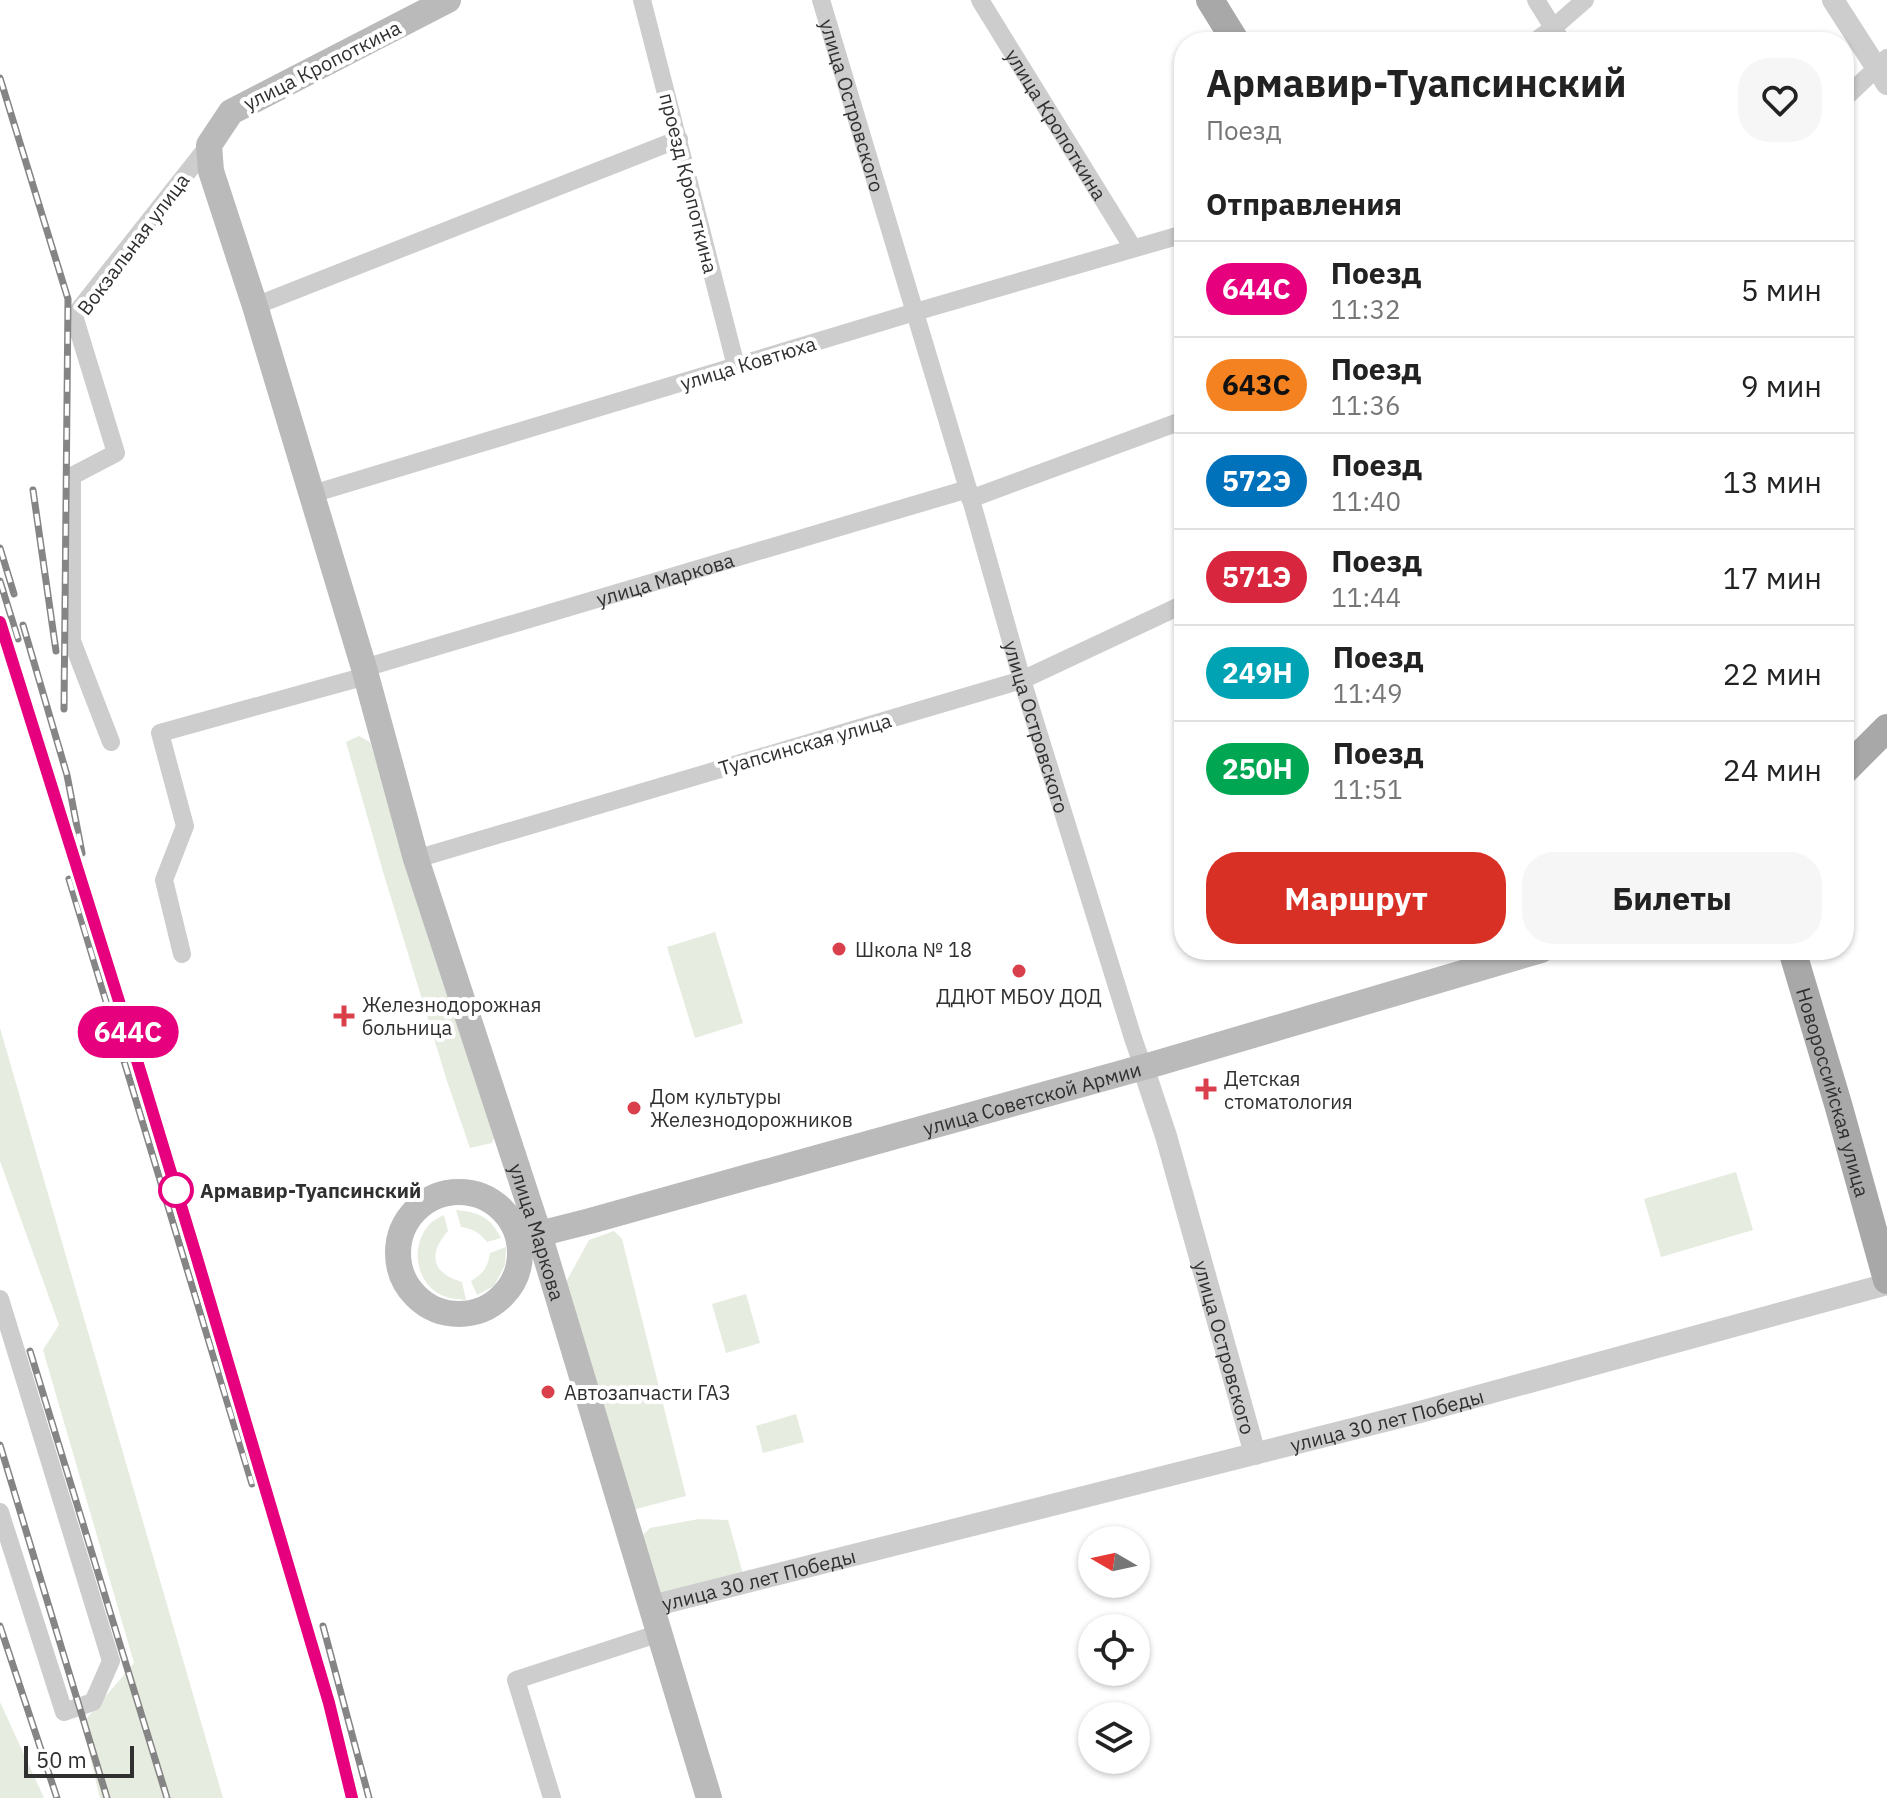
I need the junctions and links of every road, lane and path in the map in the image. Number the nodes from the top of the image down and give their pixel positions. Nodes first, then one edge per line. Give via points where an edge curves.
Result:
1 (448, 0) edge
2 (642, 0) edge
3 (821, 0) edge
4 (980, 0) edge
5 (1536, 0) edge
6 (1585, 0) edge
7 (1833, 0) edge
8 (1214, 2) edge
9 (1230, 32) edge
10 (1556, 32) edge
11 (1560, 32) edge
12 (1884, 70) edge
13 (1854, 92) edge
14 (679, 139) junction
15 (209, 145) junction
16 (1174, 237) edge
17 (1133, 248) junction
18 (255, 306) junction
19 (915, 312) junction
20 (736, 366) junction
21 (1174, 423) edge
22 (312, 494) junction
23 (969, 494) junction
24 (1174, 609) edge
25 (365, 672) junction
26 (1022, 680) junction
27 (1887, 728) edge
28 (111, 742) dead end
29 (1854, 761) edge
30 (416, 859) junction
31 (182, 954) dead end
32 (1507, 960) edge
33 (1795, 960) edge
34 (1143, 1067) junction
35 (529, 1236) junction
36 (1887, 1282) edge
37 (0, 1299) edge
38 (1255, 1454) junction
39 (0, 1512) edge
40 (652, 1606) junction
41 (660, 1633) junction
42 (552, 1798) edge
43 (709, 1798) edge

1 - 15 main road, улица Кропоткина via 231,112
2 - 14 street, проезд Кропоткина
3 - 19 street, улица Островского
4 - 17 street, улица Кропоткина
5 - 10 street
6 - 11 street
7 - 12 street
8 - 9 main road
12 - 13 street
14 - 18 street
14 - 20 street, проезд Кропоткина
15 - 18 main road, улица Маркова via 211,171
15 - 28 street, Вокзальная улица via 74,316 116,453 72,476 72,641
16 - 17 street, улица Ковтюха
17 - 19 street, улица Ковтюха
18 - 22 main road, улица Маркова
19 - 20 street, улица Ковтюха
19 - 23 street, улица Островского
20 - 22 street, улица Ковтюха
21 - 23 street, улица Маркова
22 - 25 main road, улица Маркова
23 - 25 street, улица Маркова
23 - 26 street, улица Островского
24 - 26 street, Туапсинская улица
25 - 30 main road, улица Маркова
25 - 31 street via 160,733 185,826 164,880
26 - 30 street, Туапсинская улица
26 - 34 street, улица Островского
27 - 29 main road
30 - 35 main road, улица Маркова
32 - 34 main road, улица Советской Армии
33 - 36 main road, Новороссийская улица
34 - 35 main road, улица Советской Армии
34 - 38 street, улица Островского
35 - 35 main road via 491,1200 476,1193 443,1193 425,1200 401,1230 399,1268 420,1301 446,1313 475,1312 506,1292
35 - 40 main road, улица Маркова
36 - 38 street, улица 30 лет Победы
37 - 39 street via 111,1661 93,1702 64,1712
38 - 40 street, улица 30 лет Победы
40 - 41 main road, улица Маркова
41 - 42 street via 516,1680
41 - 43 main road, улица Маркова

